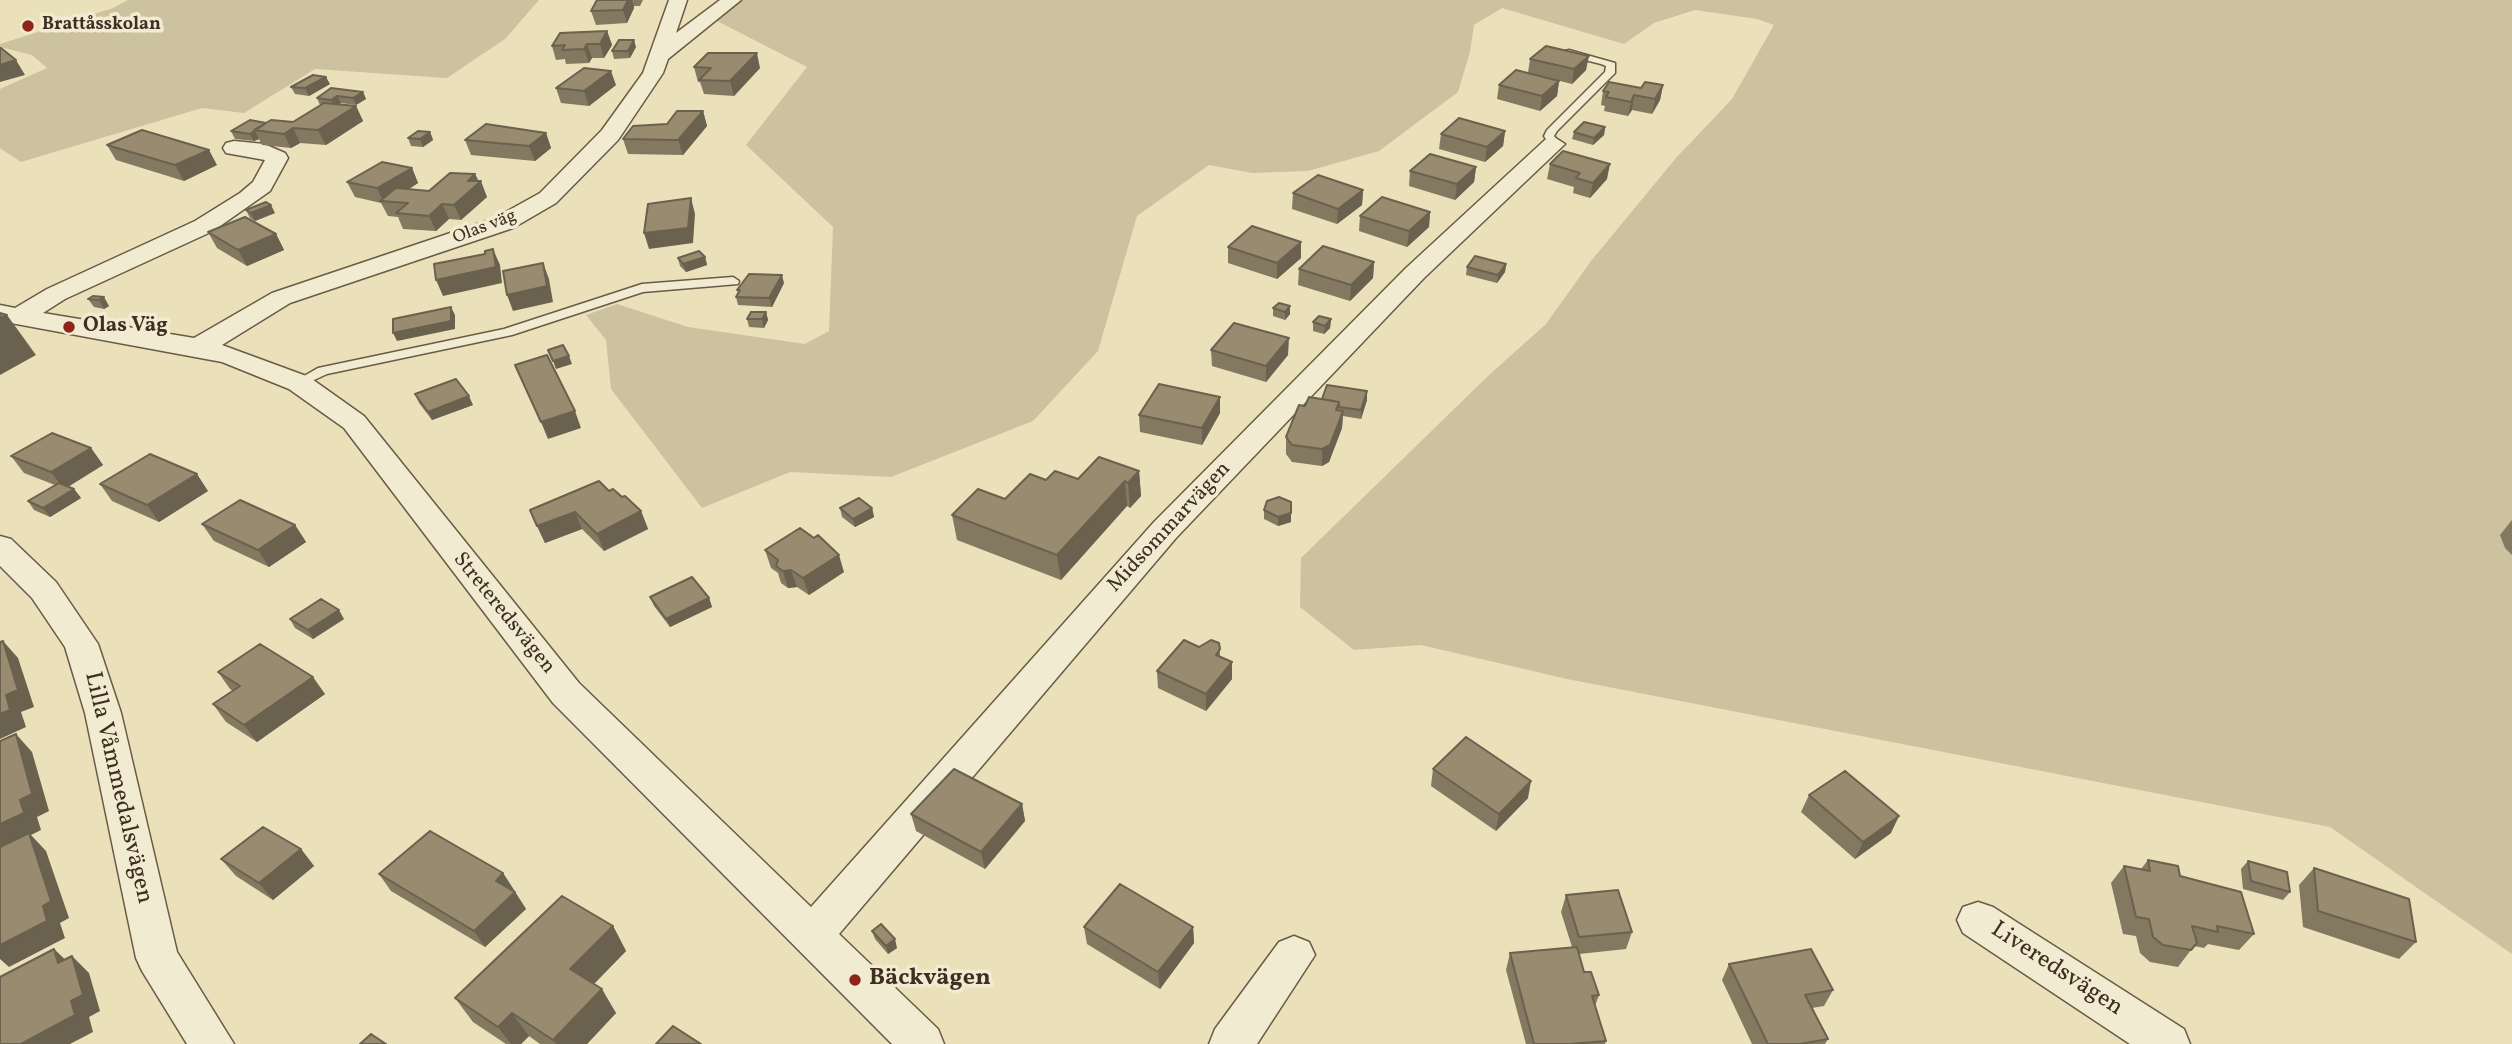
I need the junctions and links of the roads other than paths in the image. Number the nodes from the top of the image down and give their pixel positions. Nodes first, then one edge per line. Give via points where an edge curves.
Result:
1 (678, 0) edge
2 (732, 0) edge
3 (1553, 49) edge
4 (659, 56) junction
5 (1554, 144) joint
6 (234, 148) dead end
7 (733, 281) dead end
8 (9, 315) edge
9 (199, 347) junction
10 (299, 383) junction
11 (0, 547) edge
12 (1978, 920) dead end
13 (811, 936) junction
14 (1294, 955) dead end
15 (212, 1044) edge
16 (922, 1044) edge
17 (1231, 1044) edge
18 (2168, 1044) edge

1 - 4 street, Olas väg
2 - 4 street
3 - 5 lane via 1611,65 1604,80 1552,130 1549,136
4 - 9 street, Olas väg via 610,135 548,198 525,213 281,298
5 - 13 street, Midsommarvägen via 1415,273 1165,530
6 - 8 street, Streteredsvägen via 264,151 277,158 262,186 248,198 204,226
7 - 10 lane via 642,288 506,332 323,371
8 - 9 street, Streteredsvägen
9 - 10 street, Streteredsvägen
10 - 13 street, Streteredsvägen via 354,422 566,693
11 - 15 street, Lilla Våmmedalsvägen via 44,590 81,644 103,713 157,958
12 - 18 street, Liveredsvägen
13 - 16 street, Streteredsvägen
14 - 17 street

